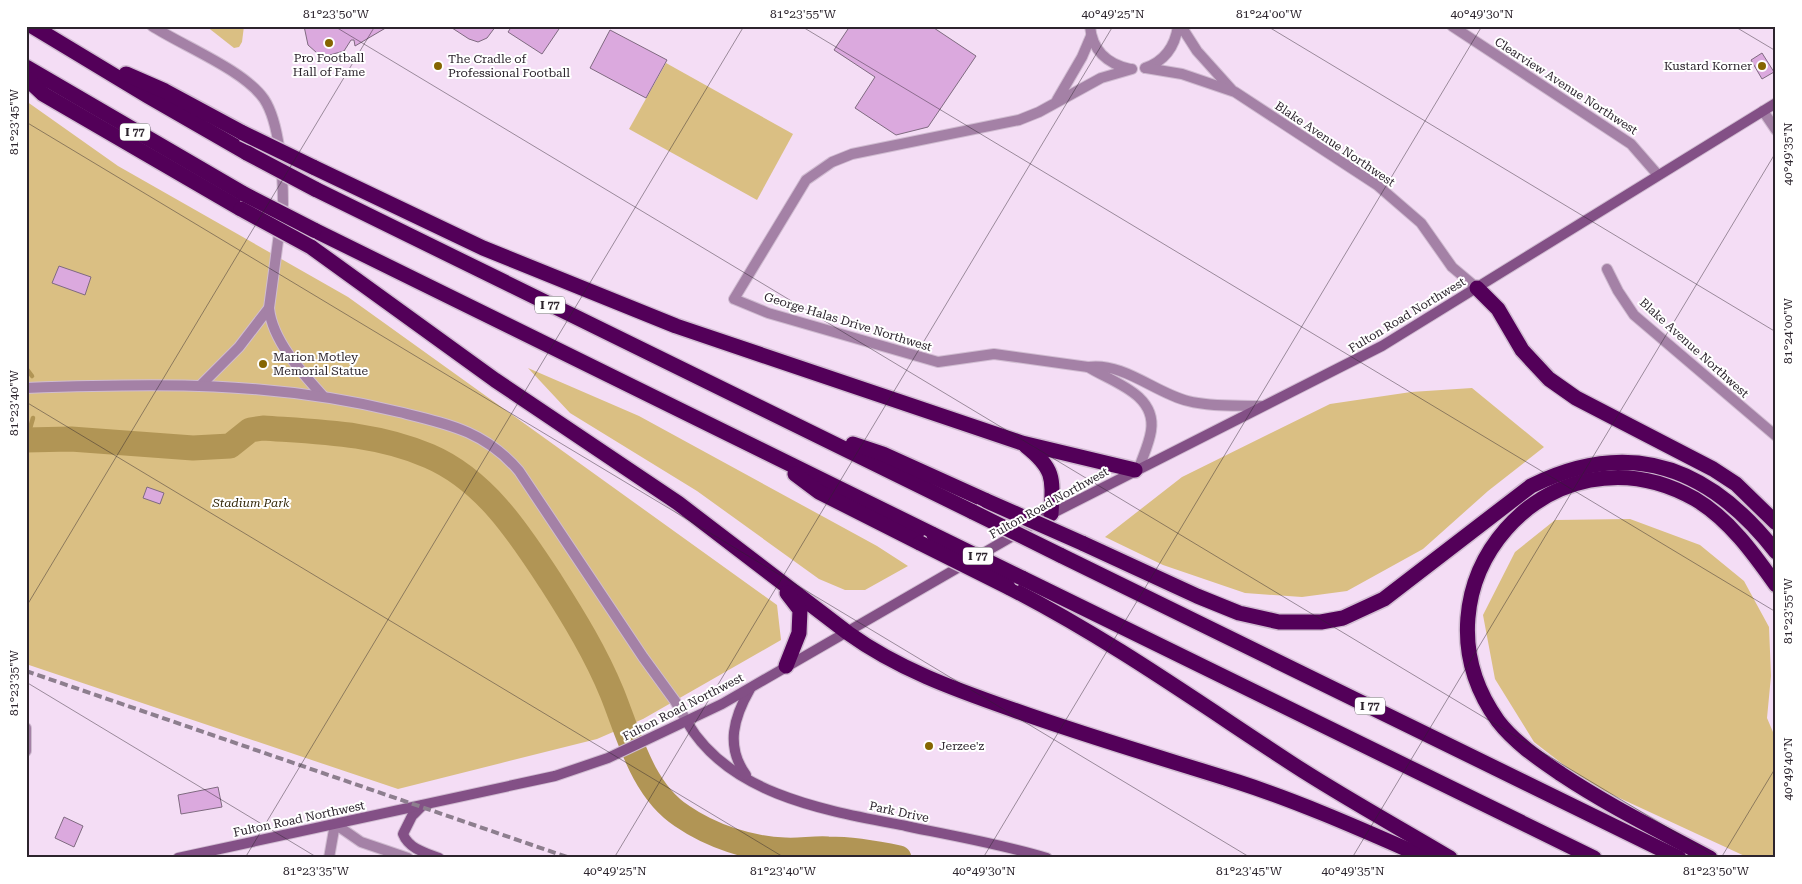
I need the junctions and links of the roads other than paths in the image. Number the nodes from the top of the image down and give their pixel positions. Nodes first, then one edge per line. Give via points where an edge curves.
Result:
1 (32, 26) edge
2 (152, 26) edge
3 (1180, 26) edge
4 (1452, 26) edge
5 (1091, 31) edge
6 (63, 46) junction
7 (26, 67) edge
8 (1146, 68) junction
9 (1132, 69) junction
10 (26, 78) edge
11 (1235, 92) junction
12 (1056, 101) junction
13 (1776, 103) edge
14 (1763, 111) junction
15 (1776, 130) edge
16 (1658, 175) junction
17 (1607, 269) dead end
18 (1477, 288) junction
19 (268, 308) junction
20 (1088, 367) junction
21 (202, 384) junction
22 (26, 388) edge
23 (1155, 388) junction
24 (323, 396) junction
25 (1144, 403) junction
26 (1261, 406) junction
27 (786, 420) junction
28 (1776, 436) edge
29 (1022, 442) junction
30 (766, 452) junction
31 (1137, 469) junction
32 (1051, 514) junction
33 (1776, 523) edge
34 (1776, 552) edge
35 (780, 581) junction
36 (1776, 585) edge
37 (848, 633) junction
38 (786, 666) junction
39 (751, 687) junction
40 (687, 722) junction
41 (26, 728) edge
42 (26, 751) edge
43 (750, 780) junction
44 (424, 804) junction
45 (335, 824) junction
46 (178, 858) edge
47 (329, 858) edge
48 (408, 858) edge
49 (439, 858) edge
50 (1047, 858) edge
51 (1427, 858) edge
52 (1450, 858) edge
53 (1594, 858) edge
54 (1679, 858) edge
55 (1710, 858) edge

1 - 6 highway, I 77
2 - 19 street via 253,87 264,100 275,125 283,204
3 - 8 street via 1169,52
3 - 11 street, Blake Avenue Northwest via 1197,51
4 - 16 street, Clearview Avenue Northwest via 1631,144
5 - 9 street via 1097,48 1106,59
5 - 12 street, George Halas Drive Northwest via 1082,57
6 - 27 highway, I 77, bridge via 315,189
6 - 29 highway, bridge via 165,91 313,168 474,244 590,293 755,353
7 - 30 highway, I 77, bridge via 244,194
8 - 9 street, Blake Avenue Northwest
8 - 11 street, Blake Avenue Northwest via 1182,74
9 - 12 street, George Halas Drive Northwest via 1101,78
10 - 35 highway, bridge via 43,94 311,247 495,380 678,502
11 - 18 street, Blake Avenue Northwest via 1377,185 1421,223 1452,267
12 - 20 street, George Halas Drive Northwest via 1019,120 852,154 832,162 806,180 734,299 768,313 938,362 994,354
13 - 14 main road, Fulton Road Northwest
14 - 15 street
14 - 16 main road, Fulton Road Northwest
16 - 18 main road, Fulton Road Northwest
17 - 28 street, Blake Avenue Northwest via 1634,315
18 - 26 main road, Fulton Road Northwest via 1382,346
18 - 33 highway via 1498,309 1522,350 1549,379 1576,398 1713,469 1736,484
19 - 21 street via 238,347
19 - 24 street via 276,331 296,366
20 - 23 street, George Halas Drive Northwest via 1100,365 1114,369
20 - 25 street, George Halas Drive Northwest via 1123,386
21 - 22 street
21 - 24 street
23 - 25 street
23 - 26 street, George Halas Drive Northwest via 1197,403
24 - 40 street via 448,424 484,440 506,456
25 - 31 street via 1150,416 1151,432
26 - 31 main road, Fulton Road Northwest
27 - 34 highway, bridge via 883,454 1197,596 1239,613 1279,622 1321,622 1343,618 1384,599 1531,486 1580,466 1633,462 1669,469 1705,486 1744,516
27 - 54 highway, I 77, bridge
29 - 31 highway
29 - 32 highway via 1044,460 1051,476
30 - 52 highway, bridge via 819,492 1051,609 1145,665 1294,765
30 - 53 highway, I 77, bridge
31 - 32 main road, Fulton Road Northwest
32 - 37 main road, Fulton Road Northwest
35 - 37 highway
35 - 38 highway via 800,610 799,633
36 - 55 highway via 1753,552 1700,503 1668,486 1623,477 1566,486 1533,503 1517,516 1490,549 1474,586 1467,627 1473,668 1489,706 1510,734 1542,762 1589,793
37 - 38 main road, Fulton Road Northwest
37 - 51 highway via 902,667 959,691 1287,799
38 - 39 main road, Fulton Road Northwest
39 - 40 main road, Fulton Road Northwest
39 - 43 main road via 738,713 732,743 739,765
40 - 43 main road, Park Drive via 706,748
40 - 44 main road, Fulton Road Northwest via 608,758 555,776
41 - 42 street
43 - 50 main road, Park Drive via 807,804
44 - 45 main road, Fulton Road Northwest
44 - 49 main road via 406,824 404,834 416,849
45 - 46 main road, Fulton Road Northwest
45 - 47 street
45 - 48 street via 361,842

